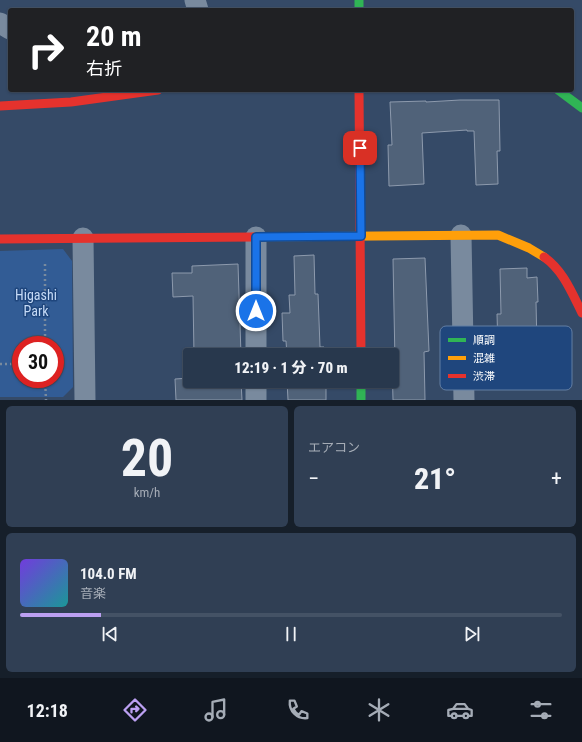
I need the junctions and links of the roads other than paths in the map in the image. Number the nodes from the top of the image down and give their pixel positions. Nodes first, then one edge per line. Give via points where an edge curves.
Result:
1 (128, 92) edge
2 (359, 92) edge
3 (561, 92) edge
4 (98, 94) edge
5 (0, 106) edge
6 (582, 108) edge
7 (462, 235) junction
8 (361, 236) junction
9 (256, 237) junction
10 (83, 238) junction
11 (0, 239) edge
12 (582, 313) edge
13 (463, 326) edge
14 (256, 348) edge
15 (361, 348) edge
16 (256, 388) edge
17 (361, 388) edge
18 (464, 390) edge
19 (85, 400) edge
20 (256, 400) edge
21 (362, 400) edge
22 (464, 400) edge

1 - 4 street
2 - 8 street
3 - 6 street
4 - 5 street via 71,102
7 - 8 street
7 - 12 street via 498,235 538,252 555,267 568,284
7 - 13 street
8 - 9 street
8 - 15 street
9 - 10 street
9 - 14 street
10 - 11 street
10 - 19 street
16 - 20 street
17 - 21 street
18 - 22 street

